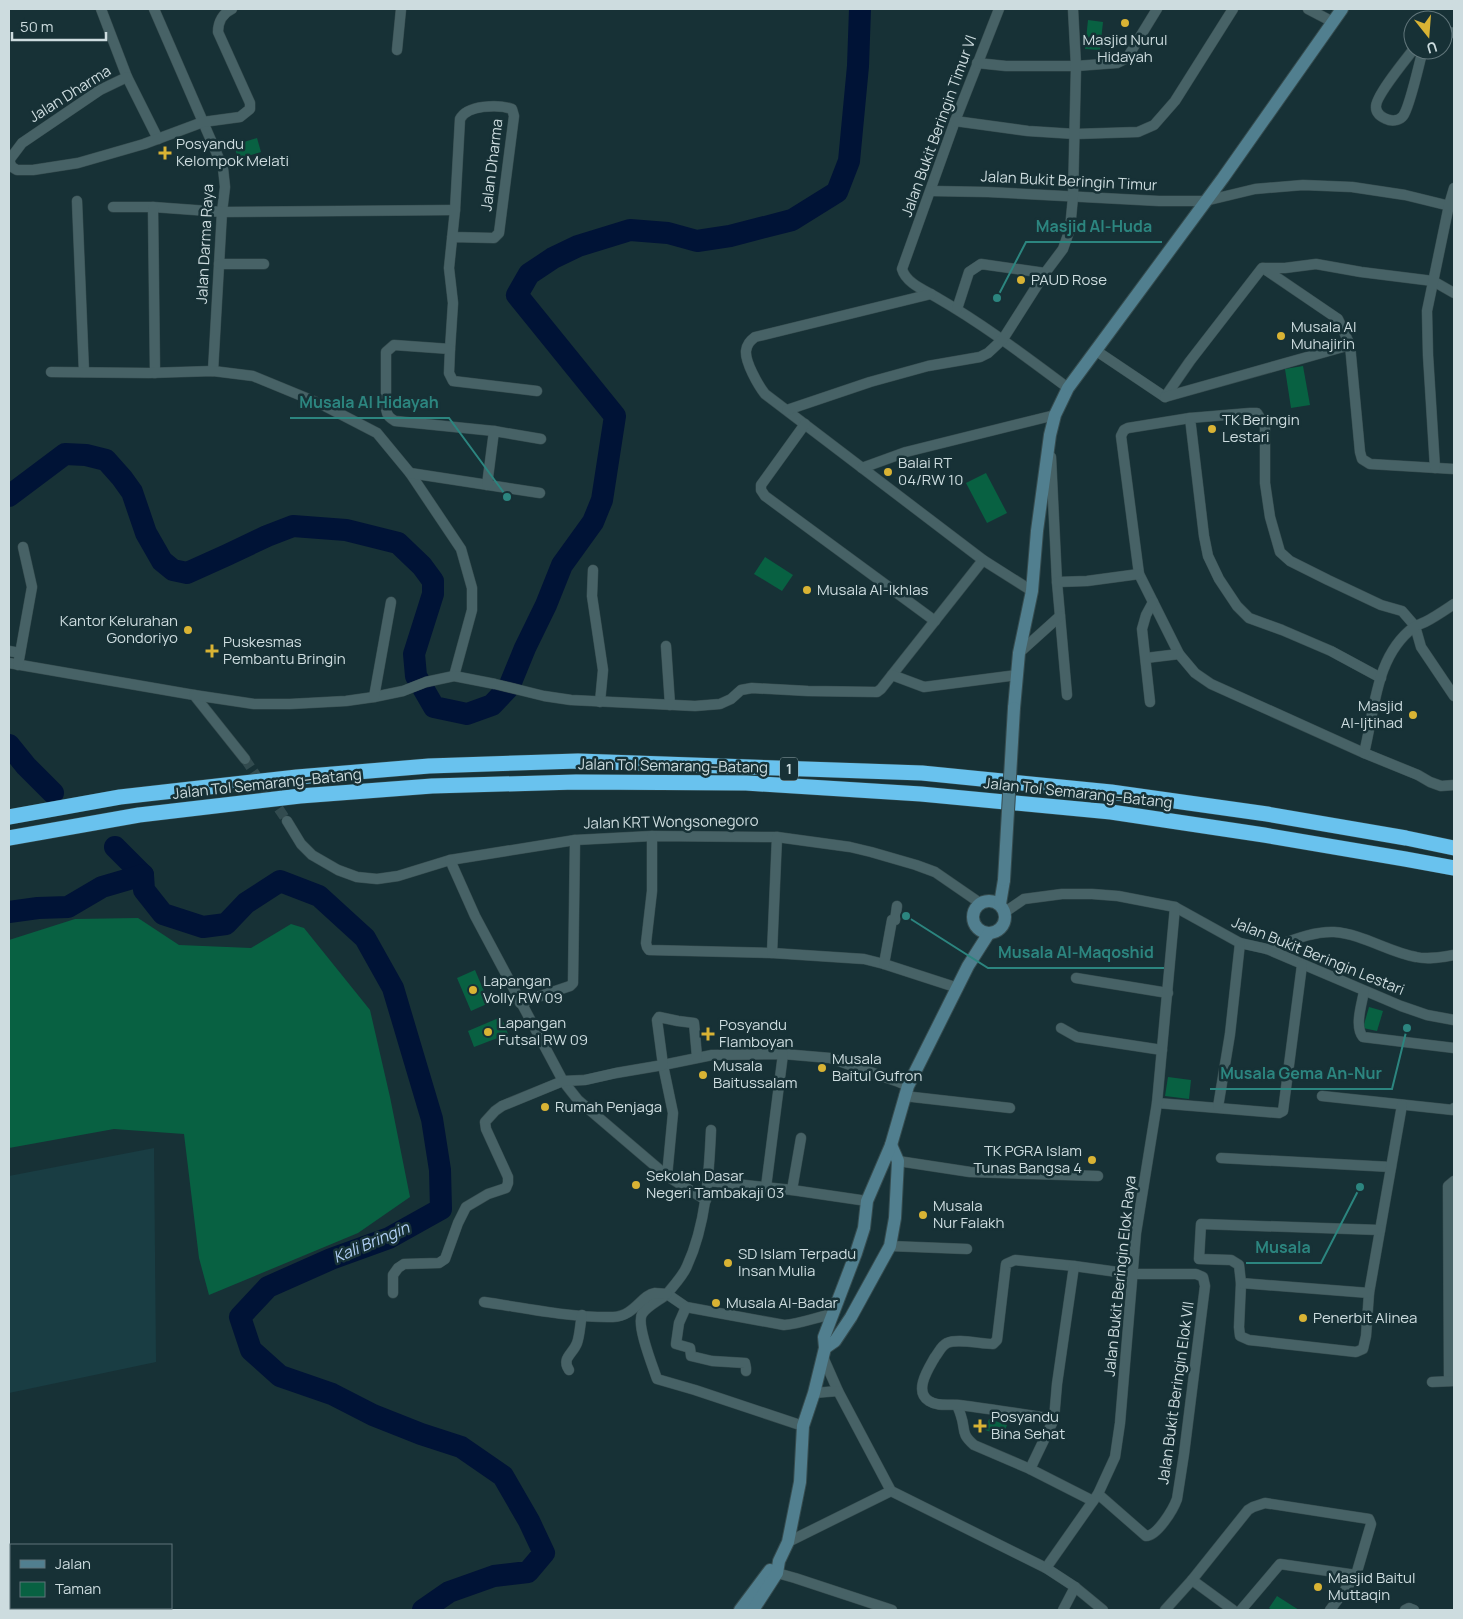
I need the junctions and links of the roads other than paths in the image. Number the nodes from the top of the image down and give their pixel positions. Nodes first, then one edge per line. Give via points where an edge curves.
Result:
1 (101, 9) edge
2 (154, 9) edge
3 (232, 9) edge
4 (400, 9) edge
5 (999, 9) edge
6 (1073, 9) edge
7 (1157, 9) edge
8 (1233, 9) edge
9 (1308, 9) edge
10 (1342, 9) edge
11 (1333, 22) junction
12 (396, 50) dead end
13 (1406, 60) edge
14 (1420, 60) edge
15 (977, 63) junction
16 (1076, 66) junction
17 (127, 77) junction
18 (955, 121) junction
19 (203, 122) junction
20 (1075, 134) junction
21 (158, 139) junction
22 (11, 168) edge
23 (1454, 188) edge
24 (931, 191) junction
25 (1073, 197) junction
26 (77, 201) dead end
27 (1205, 201) junction
28 (1452, 206) edge
29 (113, 207) dead end
30 (152, 207) junction
31 (455, 210) junction
32 (222, 212) junction
33 (452, 237) junction
34 (219, 264) junction
35 (264, 264) dead end
36 (1262, 268) junction
37 (1045, 273) junction
38 (1433, 281) junction
39 (1454, 293) edge
40 (931, 294) junction
41 (957, 309) junction
42 (1003, 339) junction
43 (1350, 345) junction
44 (450, 349) junction
45 (1095, 350) junction
46 (213, 371) junction
47 (51, 372) dead end
48 (84, 372) junction
49 (155, 373) junction
50 (1068, 388) junction
51 (537, 391) dead end
52 (1165, 397) junction
53 (786, 410) junction
54 (1055, 415) junction
55 (1190, 418) junction
56 (395, 421) junction
57 (805, 424) junction
58 (494, 431) junction
59 (377, 433) junction
60 (1050, 435) junction
61 (541, 439) dead end
62 (862, 468) junction
63 (1435, 468) junction
64 (1454, 469) edge
65 (410, 473) junction
66 (487, 485) junction
67 (540, 493) dead end
68 (23, 547) dead end
69 (983, 560) junction
70 (593, 570) dead end
71 (1139, 574) junction
72 (1058, 582) junction
73 (1032, 591) junction
74 (391, 602) dead end
75 (1153, 602) junction
76 (1454, 604) edge
77 (1060, 616) junction
78 (935, 622) junction
79 (1415, 626) junction
80 (666, 646) dead end
81 (9, 651) edge
82 (20, 653) junction
83 (1019, 654) junction
84 (1179, 654) junction
85 (1146, 658) junction
86 (13, 664) edge
87 (892, 674) junction
88 (1017, 675) junction
89 (454, 676) junction
90 (1380, 678) junction
91 (194, 695) junction
92 (1067, 695) dead end
93 (1454, 696) edge
94 (374, 697) junction
95 (600, 702) junction
96 (1150, 702) dead end
97 (670, 705) junction
98 (1364, 753) junction
99 (245, 759) tunnel mouth
100 (1454, 785) edge
101 (9, 818) edge
102 (287, 821) tunnel mouth
103 (652, 836) junction
104 (777, 837) junction
105 (9, 838) edge
106 (575, 840) junction
107 (1454, 848) edge
108 (450, 860) junction
109 (1454, 868) edge
110 (980, 903) junction
111 (896, 906) dead end
112 (1174, 907) junction
113 (1003, 908) junction
114 (989, 933) junction
115 (1240, 943) junction
116 (1267, 949) junction
117 (772, 953) junction
118 (1454, 955) edge
119 (884, 964) junction
120 (1302, 965) junction
121 (1076, 978) dead end
122 (958, 988) junction
123 (1364, 991) junction
124 (1168, 992) junction
125 (520, 1003) junction
126 (1454, 1020) edge
127 (1061, 1028) dead end
128 (1454, 1048) edge
129 (1162, 1050) junction
130 (783, 1054) junction
131 (697, 1057) junction
132 (663, 1065) junction
133 (563, 1081) junction
134 (906, 1091) junction
135 (1322, 1096) dead end
136 (1157, 1103) junction
137 (1402, 1104) junction
138 (1010, 1108) dead end
139 (1218, 1108) junction
140 (1454, 1109) edge
141 (711, 1130) dead end
142 (801, 1138) dead end
143 (891, 1145) junction
144 (1221, 1158) dead end
145 (898, 1161) junction
146 (1391, 1168) junction
147 (667, 1176) junction
148 (1098, 1176) dead end
149 (708, 1181) junction
150 (1454, 1181) edge
151 (766, 1187) junction
152 (792, 1190) junction
153 (706, 1200) junction
154 (868, 1201) junction
155 (1380, 1230) junction
156 (1452, 1243) edge
157 (890, 1246) junction
158 (967, 1249) dead end
159 (1074, 1266) junction
160 (1132, 1274) junction
161 (1241, 1283) junction
162 (393, 1293) dead end
163 (1369, 1293) junction
164 (667, 1294) junction
165 (484, 1302) dead end
166 (686, 1307) junction
167 (833, 1314) junction
168 (582, 1315) junction
169 (824, 1353) junction
170 (569, 1370) dead end
171 (746, 1372) dead end
172 (1452, 1381) edge
173 (1432, 1382) dead end
174 (838, 1390) junction
175 (814, 1393) junction
176 (956, 1405) junction
177 (1054, 1418) junction
178 (803, 1426) junction
179 (1030, 1469) junction
180 (891, 1491) junction
181 (1096, 1498) junction
182 (788, 1542) junction
183 (775, 1568) junction
184 (1046, 1568) junction
185 (1356, 1575) junction
186 (1192, 1580) junction
187 (1075, 1587) junction
188 (740, 1610) edge
189 (753, 1610) edge
190 (892, 1610) edge
191 (1063, 1610) edge
192 (1103, 1610) edge
193 (1165, 1610) edge
194 (1233, 1610) edge
195 (1241, 1610) edge
196 (1330, 1610) edge
197 (1405, 1610) edge
198 (1414, 1610) edge

1 - 17 street
2 - 19 street, Jalan Darma Raya
3 - 19 street, Jalan Dharma via 222,17 218,32 250,109 240,117
4 - 12 street
5 - 15 street, Jalan Bukit Beringin Timur VI
6 - 16 street
7 - 16 street via 1128,58 1117,63
8 - 20 street via 1176,101 1154,124 1138,132
9 - 11 street
10 - 11 street
11 - 27 street
13 - 14 street via 1376,104 1379,114 1387,119 1396,120 1404,115
15 - 16 street
15 - 18 street, Jalan Bukit Beringin Timur VI
16 - 20 street
17 - 21 street, Jalan Dharma
17 - 22 street, Jalan Dharma via 100,90 22,143 10,159
18 - 20 street
18 - 24 street, Jalan Bukit Beringin Timur VI
19 - 21 street, Jalan Dharma
19 - 32 street, Jalan Darma Raya via 223,168
20 - 25 street
21 - 22 street, Jalan Dharma via 78,163 33,170
23 - 28 street
24 - 25 street, Jalan Bukit Beringin Timur
24 - 40 street, Jalan Bukit Beringin Timur VI via 902,269 907,279
25 - 27 street, Jalan Bukit Beringin Timur
25 - 37 street via 1066,242
26 - 48 street
27 - 28 street, Jalan Bukit Beringin Timur via 1254,189 1303,185 1352,187
27 - 45 street
28 - 38 street
29 - 30 street
30 - 32 street
30 - 49 street
31 - 32 street
31 - 33 street, Jalan Dharma
31 - 33 street, Jalan Dharma via 463,113 472,108 504,106 512,109 514,116 499,232 494,238
32 - 34 street, Jalan Darma Raya
33 - 44 street, Jalan Dharma
34 - 35 street
34 - 46 street, Jalan Darma Raya
36 - 38 street via 1316,264
36 - 43 street via 1338,319
36 - 52 street
37 - 41 street via 982,264 968,272
37 - 42 street
38 - 39 street
38 - 63 street via 1427,311
40 - 41 street
40 - 53 street via 755,338 746,349 756,381 765,394
41 - 42 street
42 - 50 street
42 - 53 street via 980,358 928,366
43 - 52 street
43 - 63 street via 1362,459 1370,464
44 - 51 street, Jalan Dharma via 449,373 453,381
44 - 56 street via 394,345 386,352 386,409
45 - 50 street
45 - 52 street
46 - 49 street
46 - 59 street via 253,376 275,384
47 - 48 street
48 - 49 street
50 - 54 street
53 - 57 street
54 - 60 street
54 - 62 street via 906,452
55 - 71 street via 1128,428 1121,436
55 - 79 street via 1256,414 1265,426 1265,483 1280,552 1290,561 1328,580 1381,605 1402,611
55 - 90 street via 1208,556 1237,606 1249,618 1331,651
56 - 58 street
56 - 59 street
57 - 62 street
57 - 78 street via 760,485 761,490
58 - 61 street
58 - 66 street
59 - 65 street
60 - 72 street
60 - 73 street
62 - 69 street
63 - 64 street
65 - 66 street
65 - 89 street via 461,549 472,588 472,610
66 - 67 street
68 - 82 street via 32,587
69 - 73 street
69 - 78 street
70 - 95 street via 592,596 603,670
71 - 72 street
71 - 75 street
72 - 77 street
73 - 83 street
74 - 94 street
75 - 84 street
75 - 85 street via 1142,629
76 - 79 street
77 - 83 street
77 - 92 street
78 - 87 street
79 - 90 street via 1396,647
79 - 93 street via 1421,647
80 - 97 street
81 - 82 street
82 - 86 street
83 - 88 street
84 - 85 street
84 - 98 street via 1195,673 1211,684
85 - 96 street
86 - 91 street
87 - 88 street via 924,686
87 - 97 street via 877,692 752,688 741,690 715,705
88 - 113 street, bridge
89 - 94 street
89 - 95 street via 544,696
90 - 98 street
91 - 94 street via 254,704
91 - 99 street
95 - 97 street
98 - 100 street via 1441,786
101 - 107 highway, Jalan Tol Semarang–Batang / 1 via 120,797 297,777 429,766 578,761 922,773 1169,800
102 - 108 street, Jalan KRT Wongsonegoro via 312,855 356,877 398,876
103 - 104 street, Jalan KRT Wongsonegoro
103 - 106 street, Jalan KRT Wongsonegoro
103 - 117 street via 649,950
104 - 110 street, Jalan KRT Wongsonegoro via 850,847 916,864 935,872
104 - 117 street
105 - 109 highway, Jalan Tol Semarang–Batang / 1 via 139,815 300,796 432,786 576,782 746,783 921,794 1112,812
106 - 108 street, Jalan KRT Wongsonegoro
106 - 125 street via 573,983
108 - 125 street
110 - 113 street via 990,900
110 - 114 street via 972,917 980,931
111 - 119 street
112 - 113 street, Jalan Bukit Beringin Lestari via 1118,896 1062,894 1024,899
112 - 115 street, Jalan Bukit Beringin Lestari
112 - 124 street, Jalan Bukit Beringin Elok Raya
113 - 114 street via 1006,920 996,932
114 - 122 street
115 - 116 street, Jalan Bukit Beringin Lestari
115 - 139 street
116 - 118 street via 1333,932 1416,957
116 - 120 street, Jalan Bukit Beringin Lestari
117 - 119 street via 864,959
119 - 122 street
120 - 123 street, Jalan Bukit Beringin Lestari
120 - 139 street via 1284,1110 1279,1113
121 - 124 street
122 - 134 street
123 - 126 street, Jalan Bukit Beringin Lestari via 1427,1015
123 - 128 street via 1359,1028 1363,1036
124 - 129 street, Jalan Bukit Beringin Elok Raya
125 - 133 street
127 - 129 street via 1076,1037
129 - 136 street, Jalan Bukit Beringin Elok Raya
130 - 131 street
130 - 134 street via 830,1058 896,1081
130 - 151 street
131 - 132 street
131 - 132 street via 694,1023 659,1017
132 - 133 street
132 - 147 street via 673,1113
133 - 147 street via 578,1100
133 - 162 street via 502,1106 489,1117 485,1122 486,1129 508,1177 506,1188 466,1207 445,1259 439,1263 404,1264 398,1268 393,1275
134 - 138 street
134 - 143 street
135 - 137 street
136 - 139 street
136 - 160 street, Jalan Bukit Beringin Elok Raya
137 - 140 street
137 - 146 street
141 - 149 street
142 - 152 street
143 - 145 street
143 - 154 street
144 - 146 street
145 - 148 street via 970,1172
145 - 157 street
146 - 155 street
147 - 153 street
149 - 151 street
149 - 153 street
150 - 156 street via 1448,1186
151 - 152 street
152 - 154 street
153 - 164 street via 687,1268
154 - 167 street via 864,1228
155 - 161 street via 1200,1224 1199,1259 1231,1260 1239,1265
155 - 163 street
156 - 172 street
157 - 158 street
157 - 169 street via 851,1317
159 - 160 street
159 - 176 street via 1016,1260 1006,1264 997,1340 993,1344 947,1343 924,1375 922,1384 928,1401 936,1405
159 - 177 street
160 - 181 street, Jalan Bukit Beringin Elok Raya via 1115,1457
160 - 181 street, Jalan Bukit Beringin Elok VII via 1196,1274 1203,1277 1205,1286 1177,1499 1155,1533 1146,1536
161 - 163 street
161 - 163 street via 1240,1336 1249,1340 1356,1352 1365,1344
164 - 166 street
164 - 168 street via 650,1295 628,1314 615,1317
164 - 178 street via 642,1314 640,1322 657,1379
165 - 168 street
166 - 167 street via 784,1325
166 - 171 street via 679,1323 676,1344 690,1348 691,1356 745,1363
167 - 169 street via 824,1337
168 - 170 street via 577,1343 566,1362
169 - 174 street
169 - 175 street
172 - 173 street
174 - 175 street
174 - 180 street
175 - 178 street
176 - 177 street
176 - 179 street via 968,1440
177 - 179 street
178 - 182 street via 800,1482
179 - 181 street
180 - 182 street
180 - 184 street
181 - 184 street, Jalan Bukit Beringin Elok Raya
182 - 183 street
183 - 188 street
183 - 189 street
183 - 190 street
184 - 187 street
185 - 186 street via 1371,1524 1369,1519 1265,1503 1248,1510
185 - 195 street via 1280,1564
185 - 196 street
186 - 193 street
186 - 194 street
187 - 191 street
187 - 192 street
197 - 198 street

